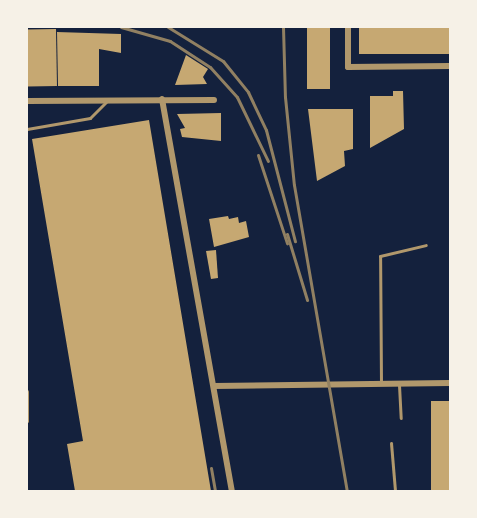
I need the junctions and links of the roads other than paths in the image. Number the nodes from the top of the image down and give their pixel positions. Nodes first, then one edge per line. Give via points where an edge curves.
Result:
1 (348, 27) edge
2 (450, 66) edge
3 (162, 99) junction
4 (108, 100) junction
5 (214, 100) dead end
6 (27, 101) edge
7 (27, 129) edge
8 (426, 245) dead end
9 (399, 383) junction
10 (450, 383) edge
11 (381, 384) junction
12 (214, 386) junction
13 (27, 391) edge
14 (401, 417) dead end
15 (27, 421) edge
16 (391, 443) dead end
17 (232, 491) edge
18 (395, 491) edge

1 - 2 street via 348,67
3 - 4 street
3 - 5 street
3 - 12 street
4 - 6 street
4 - 7 lane via 90,118
8 - 11 lane via 385,254 378,262
9 - 10 street
9 - 11 street
9 - 14 lane
11 - 12 street
12 - 17 street
13 - 15 lane
16 - 18 lane

